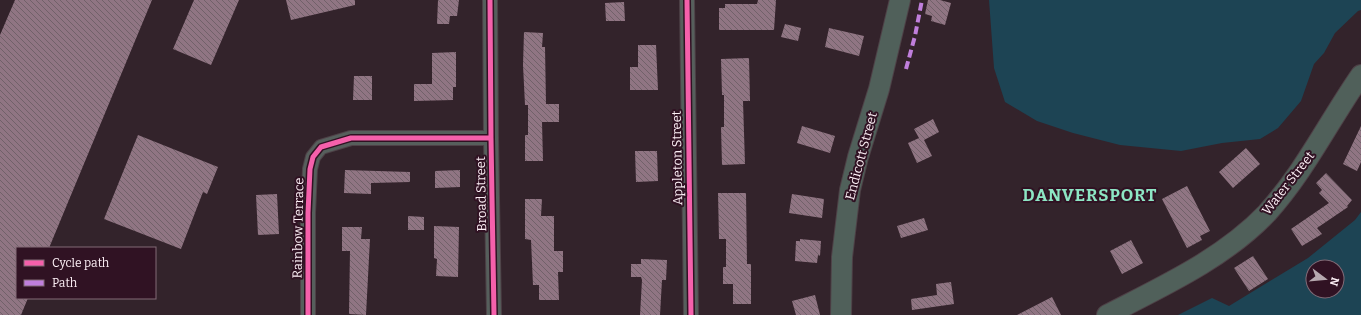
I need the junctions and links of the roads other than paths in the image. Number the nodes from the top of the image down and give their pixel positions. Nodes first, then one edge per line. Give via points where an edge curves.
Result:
1 (490, 0) edge
2 (687, 0) edge
3 (900, 0) edge
4 (1361, 75) edge
5 (491, 138) junction
6 (308, 315) edge
7 (494, 315) edge
8 (691, 315) edge
9 (841, 315) edge
10 (1108, 315) edge

1 - 5 street, Broad Street
2 - 8 street, Appleton Street
3 - 9 main road, Endicott Street via 879,89 850,190 842,257
4 - 10 main road, Water Street via 1301,170 1266,213 1229,247 1205,263
5 - 6 street, Rainbow Terrace via 351,138 321,147 313,157 310,169
5 - 7 street, Broad Street

